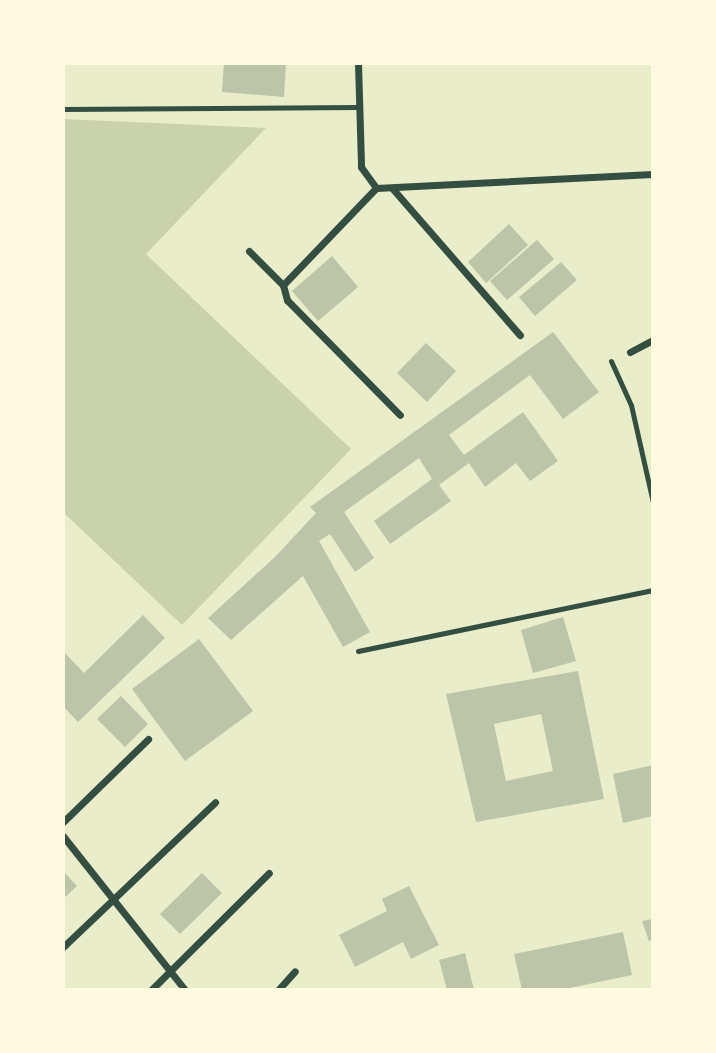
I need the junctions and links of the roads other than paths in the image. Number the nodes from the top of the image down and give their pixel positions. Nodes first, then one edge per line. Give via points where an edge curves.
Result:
1 (358, 63) edge
2 (360, 107) junction
3 (63, 109) edge
4 (653, 174) edge
5 (376, 188) junction
6 (392, 188) junction
7 (248, 251) dead end
8 (283, 285) junction
9 (520, 335) dead end
10 (653, 340) edge
11 (630, 352) dead end
12 (611, 361) dead end
13 (400, 415) dead end
14 (653, 503) edge
15 (653, 590) edge
16 (358, 651) dead end
17 (148, 739) dead end
18 (215, 802) dead end
19 (63, 822) edge
20 (63, 836) edge
21 (269, 873) dead end
22 (116, 898) junction
23 (63, 947) edge
24 (173, 970) junction
25 (295, 971) dead end
26 (151, 990) edge
27 (185, 990) edge
28 (278, 990) edge

1 - 2 street
2 - 3 lane
2 - 5 street via 361,167
4 - 6 street
5 - 6 street
5 - 8 street
6 - 9 street
7 - 8 street
8 - 13 street via 287,300
10 - 11 street
12 - 14 lane via 631,405
15 - 16 lane
17 - 19 street
18 - 22 street
20 - 22 street
21 - 24 street
22 - 23 street
22 - 24 street
24 - 26 street
24 - 27 street
25 - 28 street

